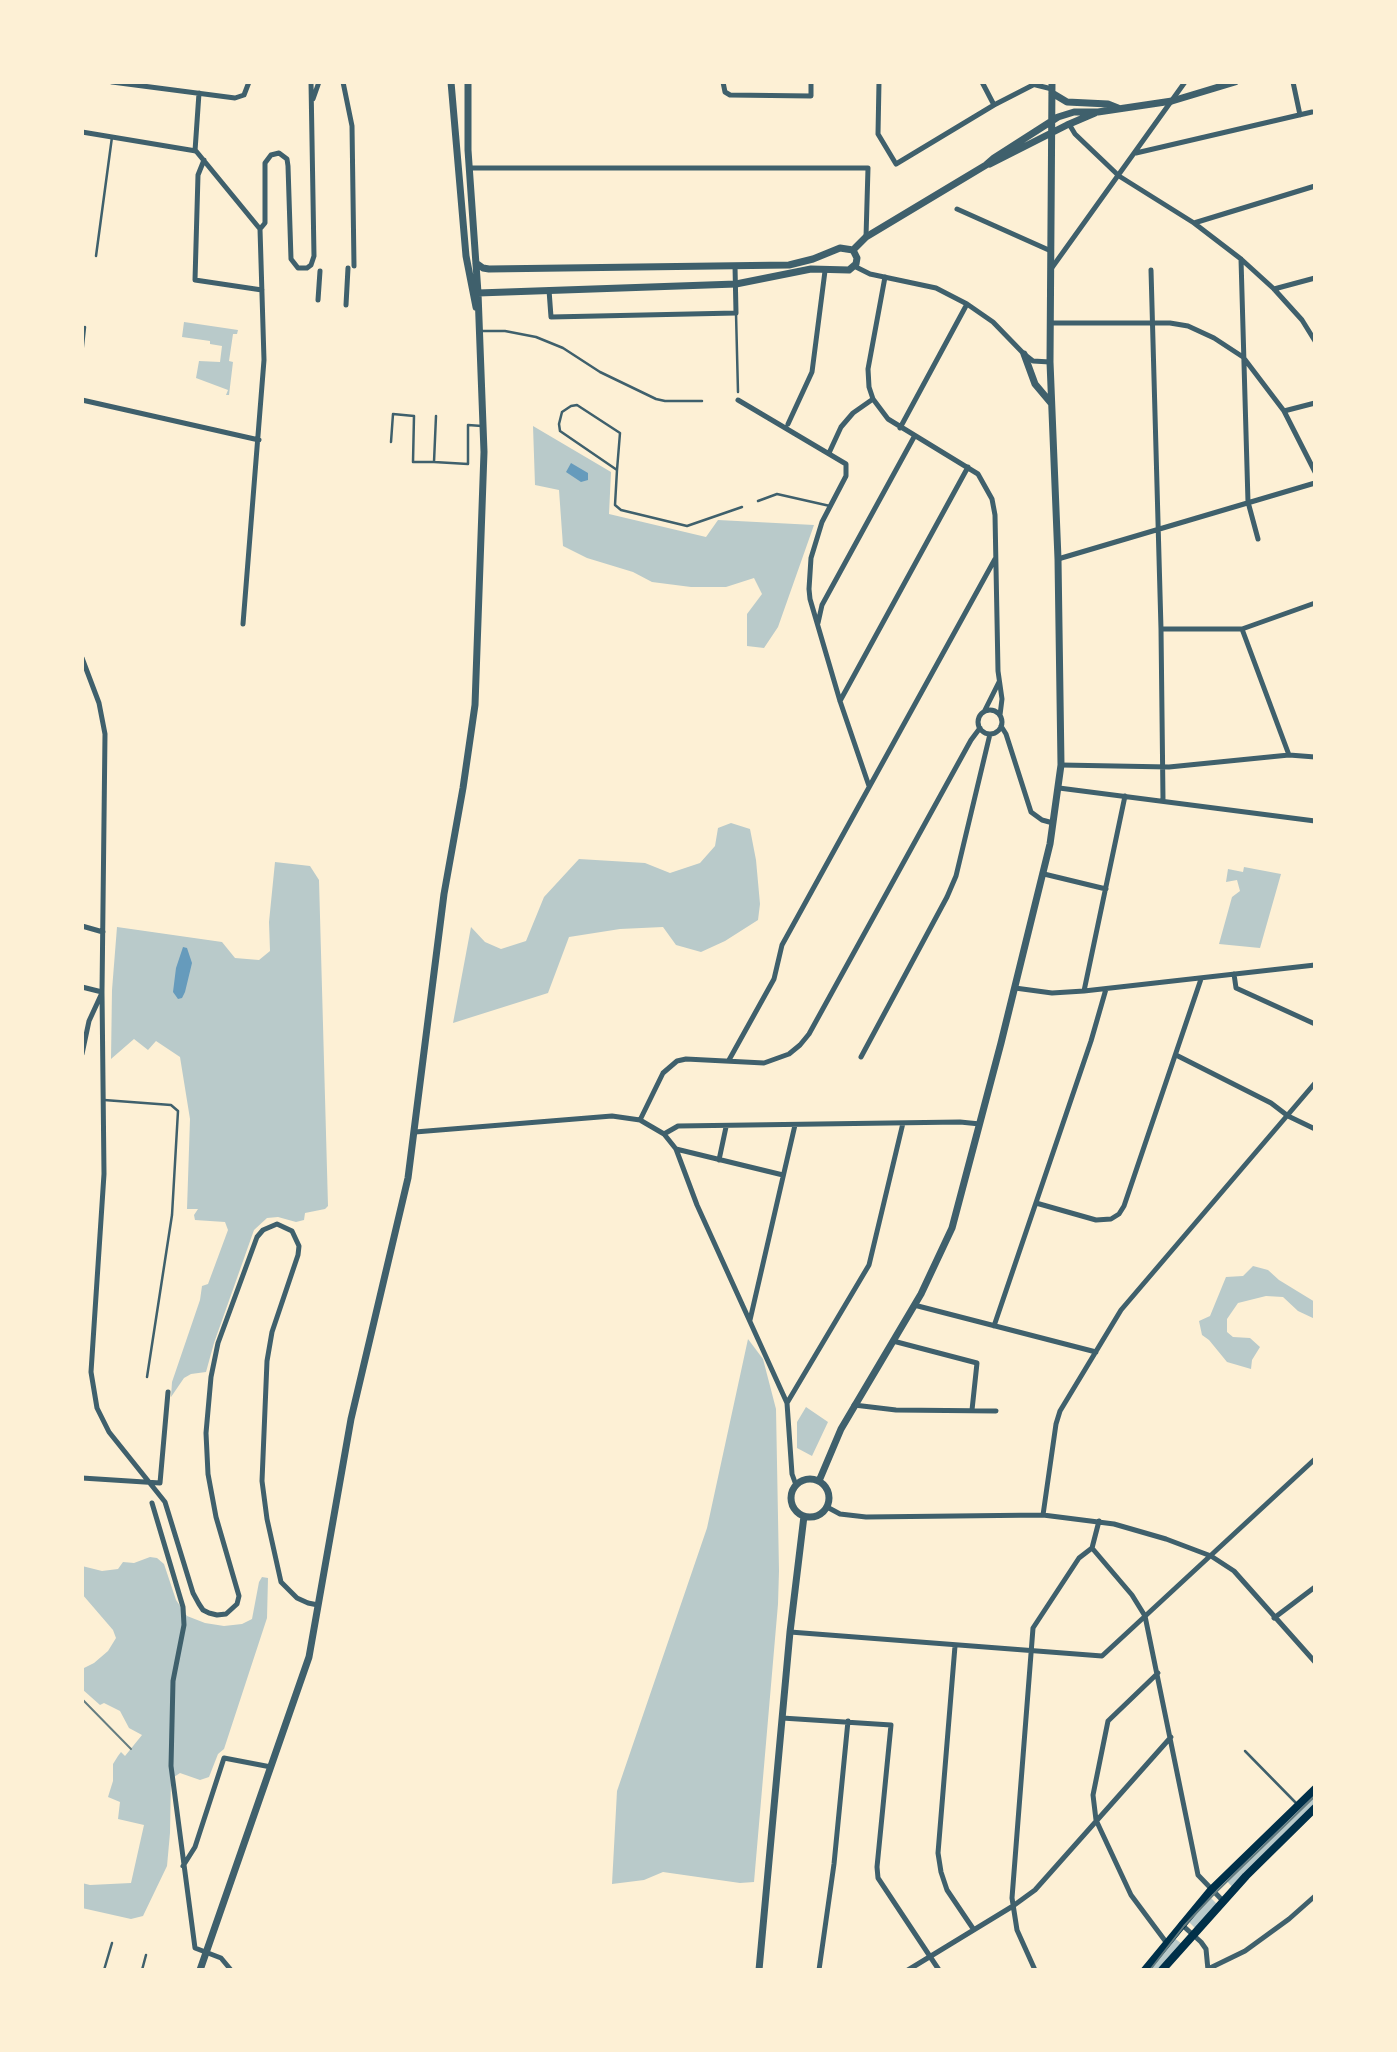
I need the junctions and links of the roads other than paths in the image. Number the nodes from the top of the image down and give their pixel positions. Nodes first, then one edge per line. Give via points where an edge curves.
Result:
1 (112, 82) edge
2 (249, 82) edge
3 (311, 82) edge
4 (319, 82) edge
5 (343, 82) edge
6 (451, 82) edge
7 (468, 82) edge
8 (723, 82) edge
9 (811, 82) edge
10 (879, 82) edge
11 (982, 82) edge
12 (1185, 82) edge
13 (1235, 82) edge
14 (1293, 82) edge
15 (1032, 83) edge
16 (1052, 88) edge
17 (199, 93) junction
18 (1172, 101) junction
19 (312, 102) junction
20 (994, 105) junction
21 (1118, 109) junction
22 (1098, 112) junction
23 (1312, 112) dead end
24 (1300, 115) junction
25 (1051, 121) junction
26 (1069, 124) junction
27 (82, 132) edge
28 (1051, 134) junction
29 (112, 137) junction
30 (195, 151) junction
31 (1136, 153) junction
32 (204, 160) junction
33 (986, 166) junction
34 (469, 168) junction
35 (1119, 176) junction
36 (1315, 186) edge
37 (957, 209) dead end
38 (1194, 223) junction
39 (260, 229) junction
40 (866, 237) junction
41 (853, 250) junction
42 (1051, 251) junction
43 (96, 256) dead end
44 (820, 257) junction
45 (1241, 259) junction
46 (476, 263) junction
47 (735, 266) junction
48 (854, 266) junction
49 (1051, 269) junction
50 (823, 270) junction
51 (1152, 270) dead end
52 (320, 271) dead end
53 (469, 276) junction
54 (885, 277) junction
55 (1315, 278) edge
56 (736, 284) junction
57 (1274, 289) junction
58 (262, 290) junction
59 (549, 290) junction
60 (478, 293) junction
61 (318, 300) dead end
62 (967, 304) junction
63 (346, 305) dead end
64 (478, 312) junction
65 (737, 313) junction
66 (1153, 322) junction
67 (1050, 323) junction
68 (85, 327) dead end
69 (479, 331) junction
70 (1315, 341) edge
71 (1024, 354) junction
72 (82, 355) edge
73 (1243, 356) junction
74 (1050, 362) junction
75 (738, 392) dead end
76 (873, 399) junction
77 (82, 400) edge
78 (738, 400) dead end
79 (702, 401) dead end
80 (1315, 403) edge
81 (1052, 404) junction
82 (1284, 411) junction
83 (436, 416) dead end
84 (788, 424) dead end
85 (483, 426) junction
86 (900, 428) junction
87 (914, 437) junction
88 (259, 440) junction
89 (391, 442) dead end
90 (829, 453) junction
91 (434, 462) junction
92 (968, 467) junction
93 (618, 470) junction
94 (1315, 472) edge
95 (1315, 482) edge
96 (758, 501) dead end
97 (1248, 502) junction
98 (830, 506) junction
99 (742, 507) dead end
100 (1158, 530) junction
101 (1258, 539) dead end
102 (995, 559) junction
103 (1058, 559) junction
104 (1315, 603) edge
105 (243, 624) dead end
106 (818, 625) junction
107 (1242, 628) junction
108 (1161, 629) junction
109 (82, 658) edge
110 (999, 682) junction
111 (840, 701) junction
112 (984, 712) junction
113 (1000, 715) junction
114 (1001, 726) junction
115 (980, 728) junction
116 (990, 734) junction
117 (1289, 755) junction
118 (1315, 757) edge
119 (1061, 765) junction
120 (1163, 768) junction
121 (869, 786) junction
122 (1059, 788) junction
123 (1125, 796) junction
124 (1163, 800) junction
125 (1315, 821) edge
126 (1053, 823) junction
127 (1044, 874) junction
128 (1106, 889) junction
129 (82, 926) edge
130 (103, 932) junction
131 (1315, 965) edge
132 (1234, 974) junction
133 (1201, 979) junction
134 (82, 986) edge
135 (1015, 988) junction
136 (1105, 989) junction
137 (1084, 991) junction
138 (102, 992) junction
139 (1315, 1024) edge
140 (82, 1052) edge
141 (1176, 1055) junction
142 (861, 1057) dead end
143 (729, 1060) junction
144 (1315, 1083) edge
145 (104, 1100) junction
146 (1288, 1116) junction
147 (639, 1120) junction
148 (903, 1123) junction
149 (980, 1124) junction
150 (795, 1125) junction
151 (726, 1127) junction
152 (1315, 1129) edge
153 (415, 1132) junction
154 (664, 1134) junction
155 (676, 1149) junction
156 (719, 1160) junction
157 (783, 1175) junction
158 (1036, 1203) junction
159 (914, 1305) junction
160 (750, 1321) junction
161 (994, 1326) junction
162 (892, 1341) junction
163 (1096, 1352) junction
164 (147, 1377) dead end
165 (167, 1392) dead end
166 (787, 1403) junction
167 (854, 1405) junction
168 (972, 1410) junction
169 (996, 1410) dead end
170 (1315, 1459) edge
171 (82, 1478) edge
172 (819, 1481) junction
173 (152, 1483) junction
174 (796, 1485) junction
175 (152, 1503) dead end
176 (827, 1507) junction
177 (1043, 1515) junction
178 (804, 1516) junction
179 (1099, 1521) junction
180 (1092, 1548) junction
181 (1212, 1556) junction
182 (1315, 1587) edge
183 (318, 1605) junction
184 (1145, 1616) junction
185 (1274, 1618) junction
186 (790, 1632) junction
187 (955, 1646) junction
188 (1032, 1650) junction
189 (1315, 1650) edge
190 (1308, 1655) junction
191 (1315, 1662) edge
192 (1158, 1673) junction
193 (782, 1718) junction
194 (848, 1721) junction
195 (1171, 1737) junction
196 (1245, 1751) dead end
197 (271, 1767) junction
198 (1315, 1789) edge
199 (1298, 1805) junction
200 (1315, 1808) edge
201 (1096, 1820) junction
202 (183, 1866) junction
203 (1211, 1890) junction
204 (1315, 1896) edge
205 (1224, 1902) junction
206 (1013, 1906) junction
207 (1181, 1924) junction
208 (974, 1930) junction
209 (1194, 1935) junction
210 (1166, 1942) junction
211 (112, 1943) dead end
212 (207, 1951) junction
213 (146, 1955) dead end
214 (931, 1957) junction
215 (1208, 1969) edge
216 (104, 1970) edge
217 (142, 1970) edge
218 (200, 1970) edge
219 (232, 1970) edge
220 (759, 1970) edge
221 (819, 1970) edge
222 (908, 1970) edge
223 (939, 1970) edge
224 (1035, 1970) edge
225 (1145, 1970) edge
226 (1162, 1970) edge

1 - 17 street
2 - 17 street via 244,95 235,98
3 - 19 street
4 - 19 street
5 - 63 street via 352,126 351,267
6 - 53 street
7 - 34 street
8 - 9 street via 730,95 811,96
10 - 20 street via 878,134 896,164
11 - 20 street
12 - 18 street
13 - 18 street
14 - 24 street
15 - 16 street
15 - 20 street
16 - 21 street via 1067,102 1108,104
16 - 25 street
17 - 30 street
18 - 21 street
18 - 31 street
19 - 39 street via 312,265 304,269 291,259 288,166 279,153 265,163 265,223
21 - 22 street
22 - 25 street via 1074,112
22 - 26 street
23 - 24 street
24 - 31 street
25 - 28 street
25 - 33 street
26 - 28 street
26 - 35 street
27 - 29 street
28 - 33 street
28 - 42 street
29 - 30 street
29 - 43 lane
30 - 32 street
31 - 35 street
32 - 39 street
32 - 58 street via 198,175 195,280
33 - 40 street
34 - 40 street via 868,168
34 - 46 street
35 - 38 street
35 - 49 street
36 - 38 street
37 - 42 street
38 - 45 street
39 - 58 street
40 - 41 street
41 - 44 street via 840,248
41 - 48 street
42 - 49 street
44 - 47 street via 789,265
44 - 50 street via 817,264
45 - 57 street
45 - 73 street
46 - 47 street via 489,269
46 - 60 street
47 - 56 street
48 - 50 street
48 - 54 street
49 - 67 street
50 - 56 street via 800,270
50 - 84 street via 812,372
51 - 66 street
52 - 61 street
53 - 60 street
53 - 64 street
54 - 62 street via 936,288
54 - 76 street via 868,369
55 - 57 street
56 - 59 street
56 - 65 street
57 - 70 street
58 - 88 street
59 - 60 street
59 - 65 street via 551,317
60 - 64 street
62 - 71 street via 993,321
62 - 86 street
64 - 69 street
65 - 75 lane
66 - 67 street
66 - 73 street via 1188,327
66 - 100 street
67 - 74 street
68 - 72 lane
69 - 79 lane via 536,337 656,399
69 - 85 street
71 - 74 street via 1033,361
71 - 81 street via 1035,384
73 - 82 street
73 - 97 street
74 - 81 street
76 - 86 street
76 - 90 street via 841,427
77 - 88 street
78 - 90 street
80 - 82 street
81 - 103 street
82 - 94 street
83 - 91 lane
85 - 91 lane via 468,425 468,464
85 - 153 street via 475,705 443,894
86 - 87 street
87 - 92 street
87 - 106 street via 822,605
88 - 105 street
89 - 91 lane via 393,414 414,416 413,462
90 - 98 street via 848,469
92 - 102 street via 992,499
92 - 111 street
93 - 93 lane via 620,433 577,405 562,412 559,430
93 - 99 lane via 615,505 621,510 687,526
95 - 97 street
96 - 98 lane via 777,494
97 - 100 street
97 - 101 street
98 - 106 street via 809,575
100 - 103 street
100 - 108 street
102 - 110 street
102 - 121 street
103 - 119 street
104 - 107 street
106 - 111 street
107 - 108 street
107 - 117 street
108 - 120 street
109 - 130 street via 105,734
110 - 112 street
110 - 113 street
111 - 121 street
112 - 113 street
112 - 115 street
113 - 114 street
114 - 116 street
114 - 126 street via 1031,812
115 - 116 street
115 - 143 street via 809,1034 777,1060
116 - 142 street via 956,876
117 - 118 street
117 - 120 street
119 - 120 street
119 - 122 street
120 - 124 street
121 - 143 street via 782,945 774,979
122 - 123 street
122 - 126 street
123 - 124 street
123 - 128 street
124 - 125 street
126 - 127 street
127 - 128 street
127 - 135 street
128 - 137 street
129 - 130 street
130 - 138 street
131 - 132 street
132 - 133 street
132 - 139 street via 1236,988
133 - 136 street
133 - 141 street
134 - 138 street
135 - 137 street
135 - 149 street
136 - 137 street
136 - 158 street
138 - 140 street
138 - 145 street
141 - 146 street
141 - 158 street via 1119,1214 1096,1220
143 - 147 street via 686,1059 669,1066
144 - 146 street
145 - 164 lane via 171,1105 178,1111 172,1215
145 - 173 street via 93,1390 109,1432
146 - 152 street
146 - 163 street via 1121,1310
147 - 153 street via 612,1116
147 - 154 street
148 - 149 street
148 - 150 street
148 - 166 street via 869,1265
149 - 159 street via 952,1228
150 - 151 street
150 - 157 street
151 - 154 street via 678,1126
151 - 156 street
153 - 183 street via 400,1216 351,1419
154 - 155 street
155 - 156 street
155 - 160 street
156 - 157 street
157 - 160 street
158 - 161 street
159 - 161 street
159 - 162 street
160 - 166 street
161 - 163 street
162 - 167 street
162 - 168 street via 977,1363
163 - 177 street via 1060,1411
165 - 173 street via 160,1483
166 - 174 street
167 - 168 street
167 - 172 street
168 - 169 street
170 - 181 street
171 - 173 street
172 - 174 street via 804,1479
172 - 176 street via 828,1490
173 - 183 street via 171,1516 199,1604 209,1613 226,1614 239,1596 208,1474 211,1377 218,1343 257,1237 270,1226 285,1227 299,1245 268,1352 262,1481 281,1582 297,1598
174 - 178 street via 791,1500
175 - 202 street via 183,1608 173,1681 171,1766
176 - 177 street via 840,1514 866,1517
176 - 178 street via 817,1516
177 - 179 street
178 - 186 street
179 - 180 street
179 - 181 street
180 - 184 street
180 - 188 street via 1079,1558 1033,1628
181 - 184 street
181 - 185 street via 1234,1571
182 - 185 street
183 - 197 street via 309,1657
184 - 188 street via 1101,1656
184 - 192 street
185 - 190 street
186 - 187 street
186 - 193 street
187 - 188 street
187 - 208 street via 939,1853 947,1890
188 - 206 street
189 - 190 street
190 - 191 street
192 - 195 street
192 - 201 street via 1108,1721 1093,1795
193 - 194 street
193 - 220 street
194 - 214 street via 891,1725 878,1878
194 - 221 street
195 - 201 street
195 - 203 street via 1198,1875
196 - 199 lane
197 - 202 street via 224,1758 195,1847
197 - 212 street
198 - 199 main road
199 - 203 main road
200 - 205 main road
201 - 206 street via 1035,1890
201 - 210 street via 1131,1895
202 - 212 street via 195,1948
203 - 205 street
203 - 207 main road
204 - 215 street via 1245,1951
205 - 209 main road
206 - 208 street
206 - 224 street via 1017,1930
207 - 209 street
207 - 210 main road
208 - 214 street
209 - 215 street via 1206,1950
209 - 226 main road
210 - 225 main road
211 - 216 lane
212 - 218 street
212 - 219 street
213 - 217 lane
214 - 222 street
214 - 223 street

